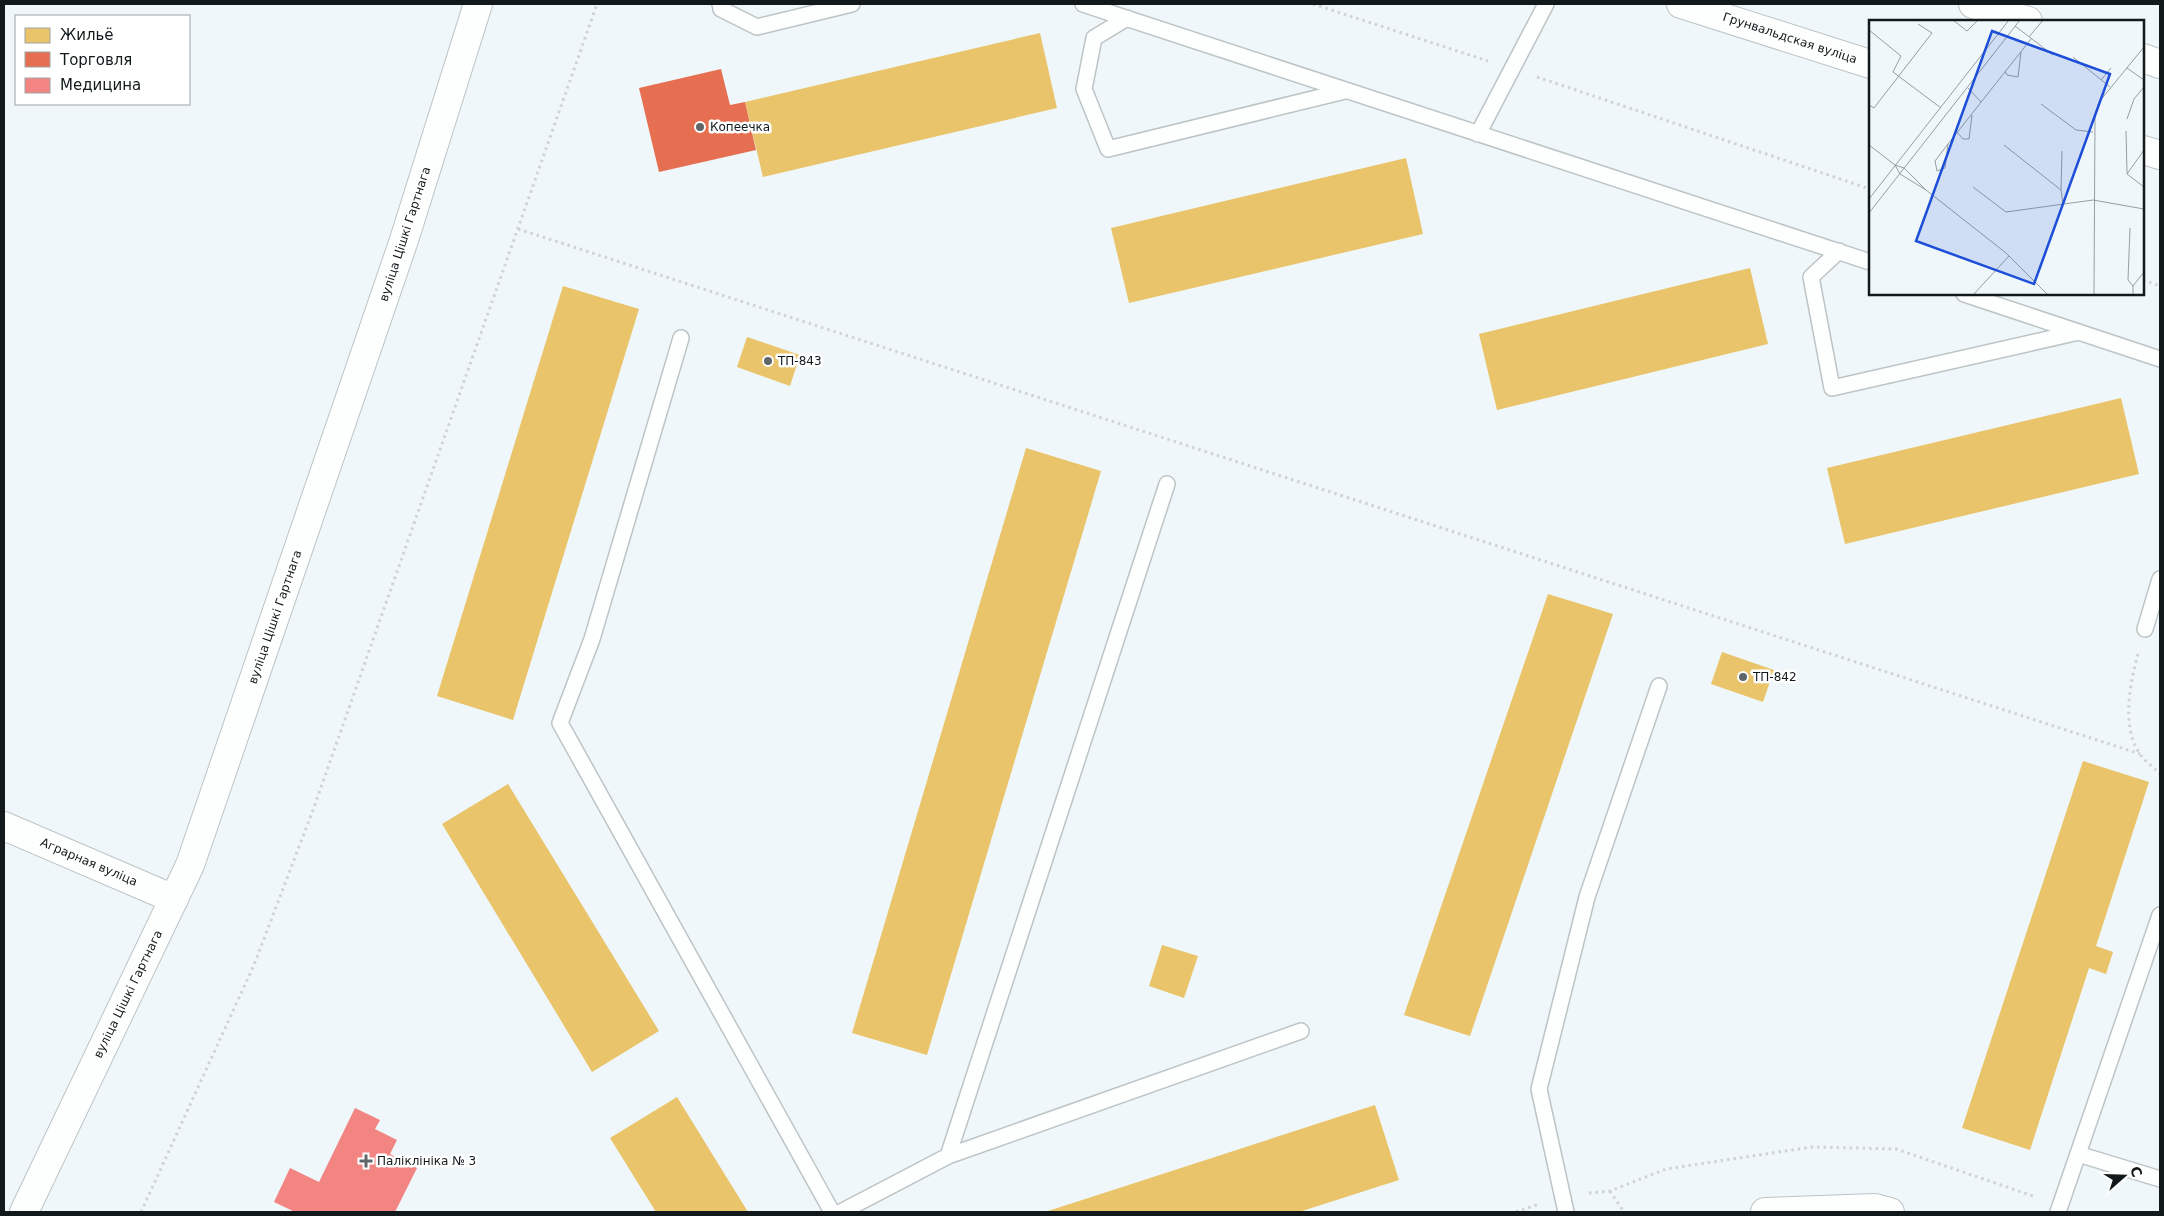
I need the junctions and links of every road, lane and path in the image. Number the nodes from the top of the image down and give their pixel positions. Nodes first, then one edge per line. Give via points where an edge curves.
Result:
1 (478, 4) edge
2 (597, 4) edge
3 (720, 4) edge
4 (852, 4) edge
5 (1083, 4) edge
6 (1312, 4) edge
7 (1546, 4) edge
8 (1681, 4) edge
9 (1973, 4) edge
10 (1126, 18) junction
11 (2025, 20) edge
12 (2144, 58) edge
13 (1869, 64) edge
14 (2160, 64) edge
15 (1512, 68) junction
16 (1346, 91) junction
17 (1478, 134) junction
18 (2144, 150) edge
19 (2160, 155) edge
20 (1869, 189) edge
21 (518, 229) junction
22 (1839, 252) junction
23 (1869, 262) edge
24 (2144, 280) edge
25 (2160, 286) edge
26 (1967, 295) edge
27 (2079, 332) junction
28 (681, 338) dead end
29 (2160, 359) edge
30 (1167, 484) dead end
31 (2160, 580) edge
32 (2145, 629) joint
33 (1659, 686) dead end
34 (2140, 754) junction
35 (2160, 774) edge
36 (4, 826) edge
37 (174, 899) junction
38 (2160, 916) edge
39 (1301, 1031) dead end
40 (2078, 1154) junction
41 (948, 1156) junction
42 (2160, 1179) edge
43 (1610, 1191) junction
44 (1562, 1195) junction
45 (2059, 1209) edge
46 (24, 1212) edge
47 (141, 1212) edge
48 (832, 1212) edge
49 (842, 1212) edge
50 (1566, 1212) edge
51 (1624, 1212) edge
52 (1765, 1212) edge
53 (1890, 1212) edge

1 - 37 street, вуліца Цішкі Гартнага via 404,240 193,855
2 - 21 path
3 - 4 lane via 721,9 757,26
5 - 10 lane
6 - 15 path
7 - 15 lane
8 - 13 street, Грунвальдская вуліца
9 - 11 street
10 - 16 lane
10 - 16 lane via 1094,38 1084,90 1108,149
12 - 14 street
15 - 17 lane
15 - 20 path
16 - 17 lane
17 - 22 lane
18 - 19 street
21 - 34 path
21 - 47 path via 317,800 254,965
22 - 23 lane
22 - 27 lane via 1811,277 1832,388
24 - 25 path
26 - 27 lane
27 - 29 lane
28 - 48 lane via 592,640 560,723
30 - 41 lane
31 - 32 lane
32 - 34 path via 2132,678 2129,729
33 - 44 lane via 1587,897 1539,1089
34 - 35 path
36 - 37 street, Аграрная вуліца
37 - 46 street, вуліца Цішкі Гартнага
38 - 40 lane
39 - 41 lane
40 - 42 lane
40 - 45 lane
41 - 49 lane
43 - 44 path
43 - 45 path via 1666,1169 1812,1147 1896,1149
43 - 51 path
44 - 50 lane
52 - 53 street via 1875,1208

